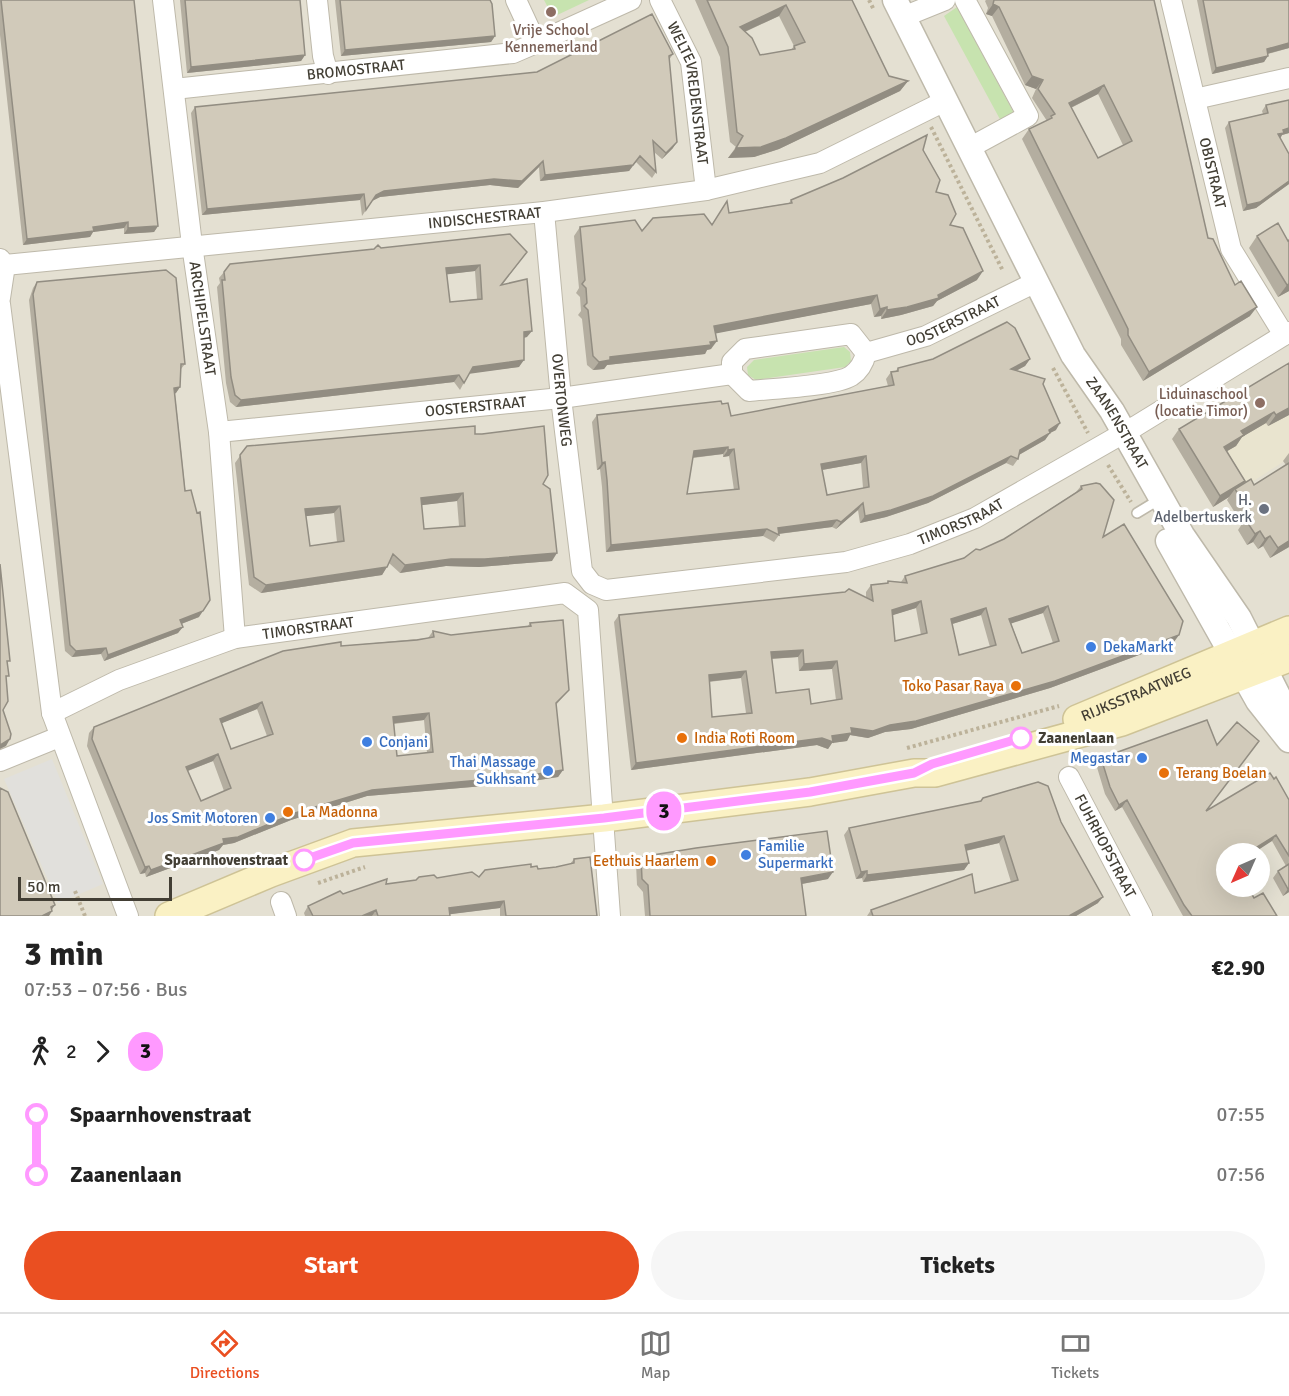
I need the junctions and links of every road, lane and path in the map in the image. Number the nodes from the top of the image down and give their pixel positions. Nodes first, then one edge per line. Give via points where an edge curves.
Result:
1 (163, 0) edge
2 (316, 0) edge
3 (516, 0) edge
4 (631, 0) edge
5 (660, 0) edge
6 (945, 0) edge
7 (965, 0) edge
8 (1171, 0) edge
9 (899, 9) edge
10 (536, 43) junction
11 (328, 74) junction
12 (1289, 78) edge
13 (174, 89) junction
14 (1195, 99) junction
15 (945, 101) junction
16 (969, 148) junction
17 (706, 190) junction
18 (544, 212) junction
19 (192, 245) junction
20 (2, 262) edge
21 (1036, 282) junction
22 (0, 298) edge
23 (0, 304) edge
24 (1286, 334) edge
25 (866, 353) junction
26 (732, 374) junction
27 (561, 398) junction
28 (219, 432) junction
29 (1117, 436) junction
30 (592, 584) joint
31 (1289, 630) edge
32 (235, 638) junction
33 (1257, 660) edge
34 (1061, 705) dead end
35 (52, 712) junction
36 (1289, 717) edge
37 (59, 736) junction
38 (1289, 740) edge
39 (901, 750) dead end
40 (0, 760) edge
41 (1069, 777) dead end
42 (604, 818) junction
43 (75, 891) dead end
44 (85, 916) edge
45 (128, 916) edge
46 (170, 916) edge
47 (610, 916) edge
48 (1142, 916) edge

1 - 13 street, ARCHIPELSTRAAT
2 - 11 street
3 - 10 street
4 - 10 street, BROMOSTRAAT
5 - 17 street, WELTEVREDENSTRAAT via 691,62
6 - 9 street
7 - 16 street via 1028,116
8 - 14 street, OBISTRAAT
9 - 15 street, ZAANENSTRAAT
10 - 11 street, BROMOSTRAAT via 513,53
11 - 13 street, BROMOSTRAAT
12 - 14 street
13 - 19 street, ARCHIPELSTRAAT
14 - 24 street, OBISTRAAT via 1230,249
15 - 16 street, ZAANENSTRAAT
15 - 17 street, INDISCHESTRAAT via 820,163
16 - 21 street, ZAANENSTRAAT
17 - 18 street, INDISCHESTRAAT
18 - 19 street, INDISCHESTRAAT
18 - 27 street, OVERTONWEG
19 - 20 street, INDISCHESTRAAT
19 - 28 street, ARCHIPELSTRAAT
20 - 22 street
21 - 25 street, OOSTERSTRAAT via 926,336
21 - 29 street, ZAANENSTRAAT via 1074,355 1097,419
23 - 35 street
24 - 29 street, TIMORSTRAAT
25 - 26 street via 863,364 850,377 805,387 749,391
25 - 26 street via 851,334 745,350 732,362
26 - 27 street, OOSTERSTRAAT
27 - 28 street, OOSTERSTRAAT
27 - 30 street, OVERTONWEG via 582,571
28 - 32 street, ARCHIPELSTRAAT
29 - 30 street, TIMORSTRAAT via 975,518 910,544 846,562 606,590
29 - 33 street, ZAANENSTRAAT via 1148,506
31 - 33 main road, RIJKSSTRAATWEG
32 - 35 street, TIMORSTRAAT via 119,680
32 - 42 street, TIMORSTRAAT via 565,593 588,610
33 - 36 street
33 - 38 street via 1258,701
33 - 42 main road, RIJKSSTRAATWEG via 1122,722 934,773
34 - 39 path
35 - 37 street
37 - 40 street
37 - 45 street
41 - 48 street, FUHRHOPSTRAAT
42 - 46 main road, RIJKSSTRAATWEG via 353,843
42 - 47 street
43 - 44 path

